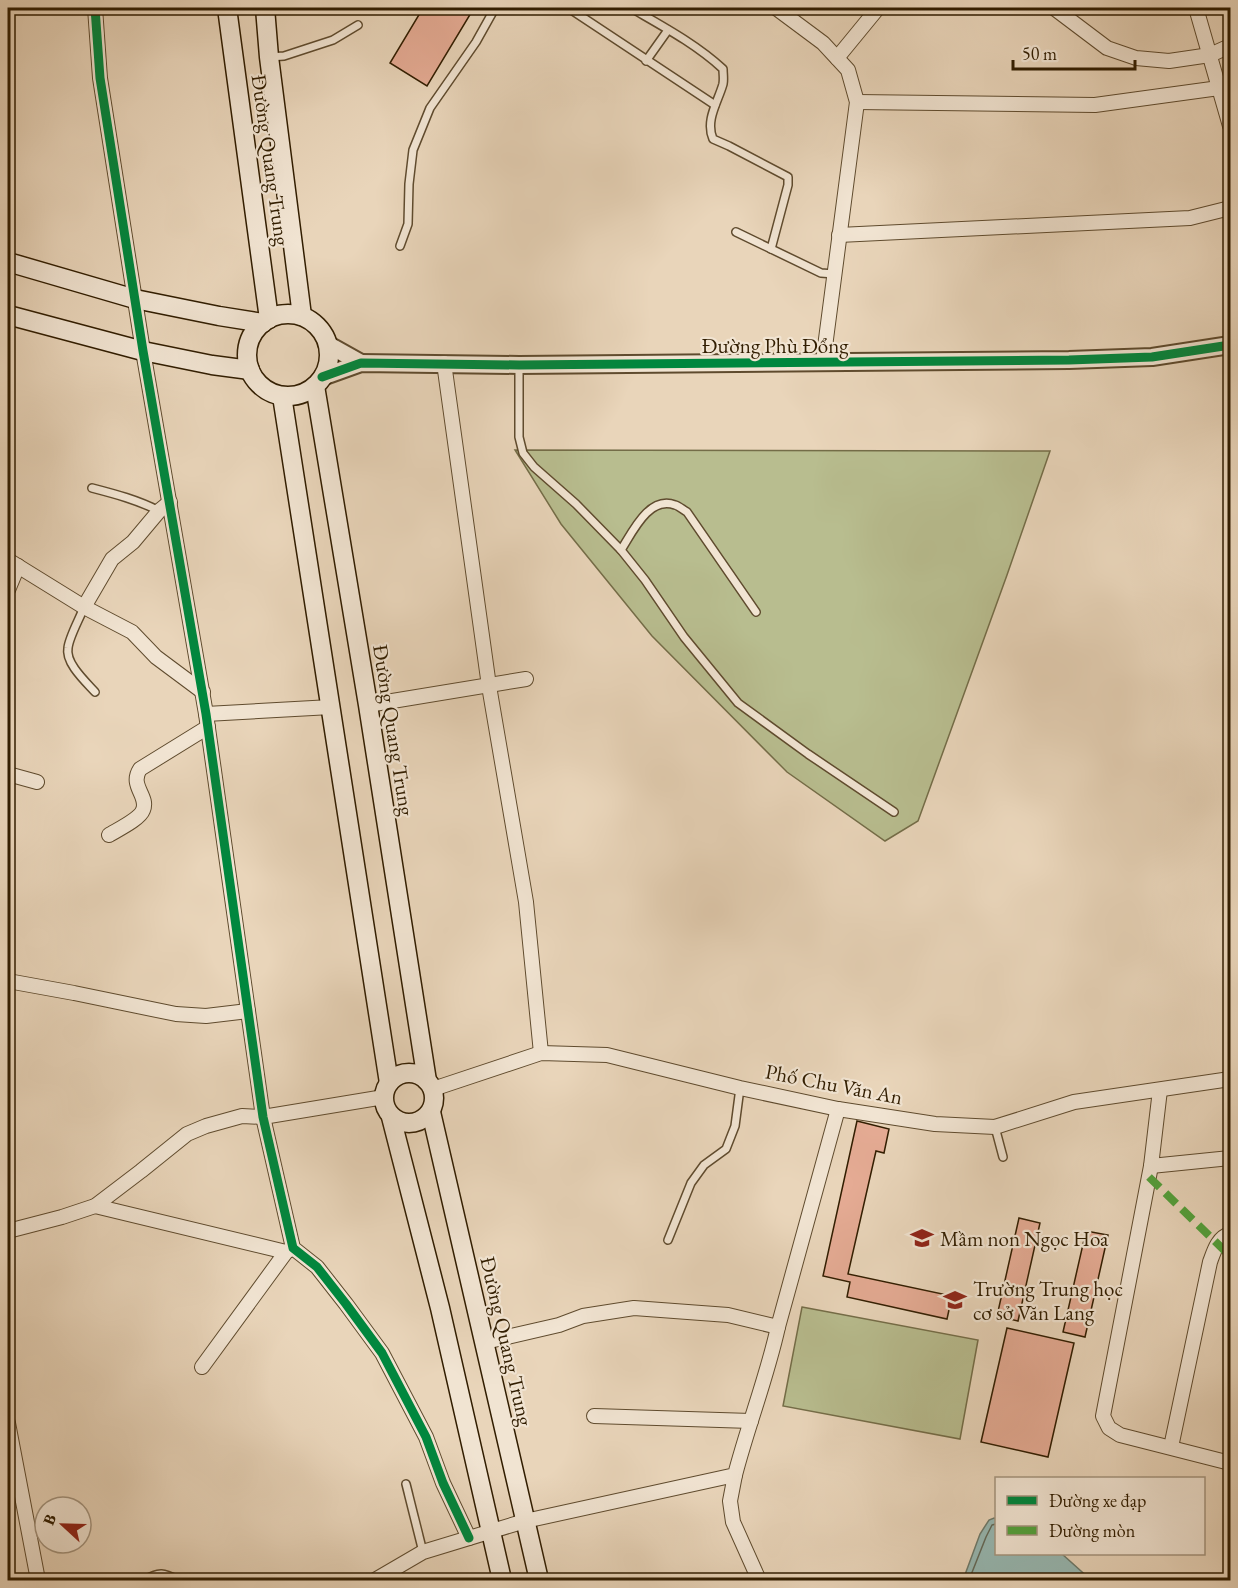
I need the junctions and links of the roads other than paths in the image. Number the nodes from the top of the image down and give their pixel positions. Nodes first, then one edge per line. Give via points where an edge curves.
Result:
1 (95, 8) edge
2 (226, 8) edge
3 (265, 8) edge
4 (495, 8) edge
5 (631, 8) edge
6 (776, 8) edge
7 (878, 8) edge
8 (1054, 8) edge
9 (1196, 8) edge
10 (573, 11) dead end
11 (358, 25) dead end
12 (668, 30) junction
13 (1230, 46) edge
14 (1210, 55) junction
15 (269, 57) junction
16 (837, 58) junction
17 (646, 61) junction
18 (1219, 88) junction
19 (858, 102) junction
20 (715, 105) junction
21 (1230, 126) edge
22 (1230, 208) edge
23 (736, 232) dead end
24 (839, 235) junction
25 (400, 246) dead end
26 (771, 249) junction
27 (8, 262) edge
28 (834, 274) junction
29 (135, 299) junction
30 (8, 315) edge
31 (302, 316) junction
32 (266, 321) junction
33 (327, 344) junction
34 (1230, 345) edge
35 (143, 351) junction
36 (823, 362) junction
37 (361, 363) junction
38 (444, 363) junction
39 (519, 365) junction
40 (250, 370) junction
41 (319, 382) junction
42 (282, 396) junction
43 (92, 488) dead end
44 (164, 506) junction
45 (621, 550) junction
46 (13, 563) edge
47 (8, 590) edge
48 (84, 607) junction
49 (756, 612) dead end
50 (526, 679) dead end
51 (489, 686) junction
52 (95, 692) dead end
53 (202, 692) junction
54 (368, 705) junction
55 (331, 707) junction
56 (207, 721) junction
57 (8, 774) edge
58 (37, 782) dead end
59 (894, 812) dead end
60 (109, 835) dead end
61 (8, 981) edge
62 (248, 1011) junction
63 (541, 1053) junction
64 (1230, 1078) edge
65 (430, 1085) junction
66 (740, 1088) junction
67 (386, 1090) junction
68 (1160, 1090) junction
69 (837, 1109) junction
70 (430, 1112) junction
71 (391, 1117) junction
72 (263, 1118) junction
73 (995, 1127) junction
74 (1003, 1157) dead end
75 (1230, 1158) edge
76 (1151, 1166) junction
77 (94, 1206) junction
78 (8, 1231) edge
79 (1230, 1234) edge
80 (668, 1240) dead end
81 (290, 1250) junction
82 (778, 1327) junction
83 (485, 1342) junction
84 (202, 1366) dead end
85 (594, 1416) dead end
86 (751, 1421) junction
87 (8, 1423) edge
88 (1171, 1447) junction
89 (1230, 1463) edge
90 (735, 1475) junction
91 (406, 1484) dead end
92 (525, 1521) junction
93 (491, 1532) junction
94 (469, 1538) junction
95 (423, 1552) junction
96 (38, 1581) edge
97 (145, 1581) edge
98 (178, 1581) edge
99 (375, 1581) edge
100 (502, 1581) edge
101 (539, 1581) edge
102 (759, 1581) edge

1 - 29 street via 100,78
2 - 32 main road, Đường Quang Trung
3 - 15 main road, Đường Quang Trung
4 - 25 lane via 430,108 413,150 408,224
5 - 12 lane
6 - 16 street
7 - 16 street
8 - 14 street via 1107,48 1136,58 1169,61
9 - 14 street
10 - 17 lane
11 - 15 lane via 333,40
12 - 17 lane
12 - 20 lane via 723,69
13 - 14 street
14 - 18 street
15 - 31 main road, Đường Quang Trung
16 - 19 street via 848,70
17 - 20 lane
18 - 19 street via 1095,105
18 - 21 street
19 - 24 street
20 - 26 lane via 712,139 788,177
22 - 24 street via 1190,218
23 - 26 lane
24 - 28 street
26 - 28 lane via 821,273
27 - 29 main road
28 - 36 street
29 - 32 main road
29 - 35 street
30 - 35 main road
31 - 32 main road via 285,314
31 - 33 main road via 318,327
32 - 40 main road via 254,332 249,344
33 - 37 street, Đường Phù Đổng
33 - 41 main road via 328,361
34 - 36 street, Đường Phù Đổng via 1152,357
35 - 40 main road
35 - 44 street
36 - 39 street, Đường Phù Đổng
37 - 38 street, Đường Phù Đổng
37 - 41 street, Đường Phù Đổng
38 - 39 street, Đường Phù Đổng
38 - 51 street
39 - 45 lane via 519,437 523,453
40 - 42 main road via 263,387
41 - 42 main road via 300,394
41 - 54 main road, Đường Quang Trung
42 - 55 main road
43 - 44 lane via 146,505
44 - 48 street via 133,542 112,559
44 - 53 street
45 - 49 lane via 650,508 658,503 673,504 687,512
45 - 59 lane via 738,703
46 - 47 street
46 - 48 street
48 - 52 lane via 68,655
48 - 53 street via 132,632 156,657
50 - 51 street
51 - 54 street
51 - 63 street via 526,902
53 - 56 street
54 - 65 main road, Đường Quang Trung
55 - 56 street
55 - 67 main road
56 - 60 street via 140,770 136,783 143,810
56 - 62 street
57 - 58 street
61 - 62 street via 176,1014 206,1016
62 - 72 street
63 - 65 street, Phố Chu Văn An
63 - 66 street, Phố Chu Văn An via 607,1054
64 - 68 street, Phố Chu Văn An
65 - 67 main road via 419,1075 400,1074
65 - 70 main road via 434,1101
66 - 69 street, Phố Chu Văn An
66 - 80 lane via 735,1126 726,1149 704,1165 691,1183
67 - 71 main road via 385,1108
67 - 72 street
68 - 73 street, Phố Chu Văn An via 1074,1102
68 - 76 street
69 - 73 street, Phố Chu Văn An via 935,1124
69 - 82 street
70 - 71 main road via 412,1124
70 - 83 main road, Đường Quang Trung
71 - 93 main road
72 - 77 street via 242,1116 187,1134
72 - 81 street
73 - 74 lane
75 - 76 street
76 - 88 street via 1103,1416 1108,1428 1120,1435
77 - 78 street
77 - 81 street
79 - 88 street via 1217,1244 1210,1262
81 - 84 street
81 - 94 street via 317,1267 382,1353 426,1437
82 - 83 street via 728,1315 634,1308 583,1316
82 - 86 street
83 - 92 main road, Đường Quang Trung
85 - 86 street
86 - 90 street
87 - 96 street
88 - 89 street
90 - 92 street
90 - 102 street via 730,1501 733,1522
91 - 95 lane
92 - 93 street
92 - 101 main road, Đường Quang Trung
93 - 94 street
93 - 100 main road
94 - 95 street
95 - 99 street
97 - 98 lane via 166,1574

